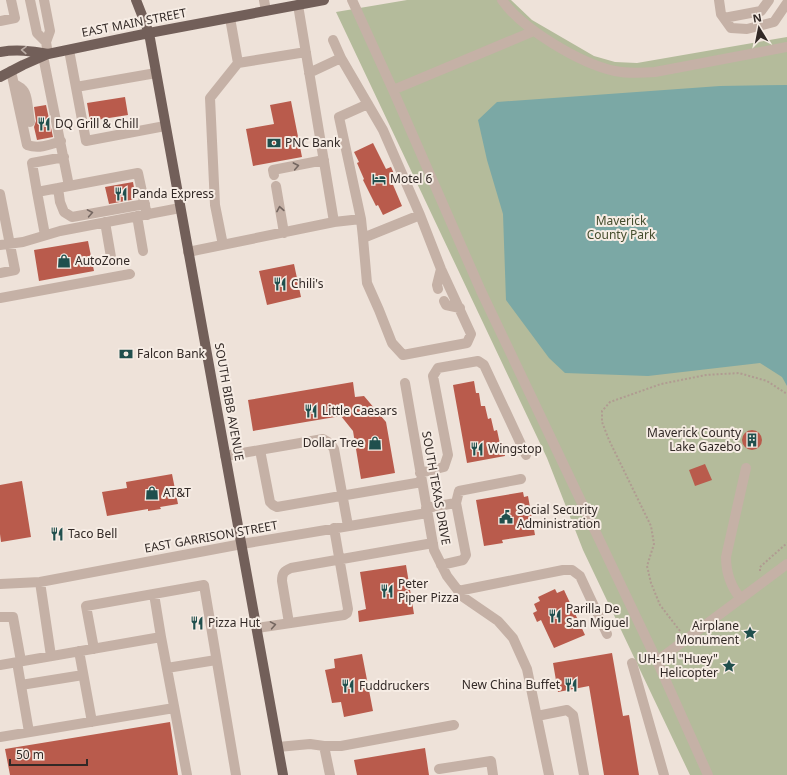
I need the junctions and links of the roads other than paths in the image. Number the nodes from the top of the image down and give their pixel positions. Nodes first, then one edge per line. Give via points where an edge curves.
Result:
1 (12, 0) edge
2 (30, 0) edge
3 (44, 0) edge
4 (136, 0) edge
5 (264, 0) edge
6 (324, 0) edge
7 (352, 0) edge
8 (502, 0) edge
9 (719, 0) edge
10 (769, 0) edge
11 (787, 3) edge
12 (298, 5) junction
13 (266, 11) junction
14 (230, 18) junction
15 (724, 18) junction
16 (0, 21) edge
17 (534, 31) junction
18 (149, 33) junction
19 (333, 40) dead end
20 (46, 42) junction
21 (787, 47) edge
22 (69, 50) junction
23 (0, 52) edge
24 (306, 52) junction
25 (46, 55) junction
26 (341, 58) junction
27 (238, 63) junction
28 (11, 71) junction
29 (156, 73) junction
30 (309, 73) junction
31 (0, 78) edge
32 (76, 87) junction
33 (393, 90) junction
34 (368, 104) junction
35 (165, 126) junction
36 (60, 141) junction
37 (64, 157) junction
38 (324, 160) junction
39 (274, 175) dead end
40 (69, 186) junction
41 (276, 186) dead end
42 (58, 188) junction
43 (37, 192) junction
44 (0, 194) edge
45 (145, 204) junction
46 (180, 208) junction
47 (420, 215) junction
48 (142, 216) junction
49 (361, 219) junction
50 (105, 222) junction
51 (334, 222) junction
52 (284, 233) junction
53 (45, 235) junction
54 (363, 238) junction
55 (5, 244) edge
56 (223, 245) junction
57 (143, 251) dead end
58 (188, 252) junction
59 (112, 257) dead end
60 (441, 269) junction
61 (0, 273) edge
62 (130, 274) dead end
63 (438, 289) dead end
64 (0, 298) edge
65 (444, 301) dead end
66 (460, 308) junction
67 (405, 384) dead end
68 (260, 450) junction
69 (526, 455) dead end
70 (225, 456) junction
71 (746, 468) dead end
72 (421, 477) junction
73 (521, 479) dead end
74 (342, 496) junction
75 (456, 503) junction
76 (427, 510) junction
77 (348, 526) junction
78 (334, 528) junction
79 (432, 543) junction
80 (242, 544) junction
81 (340, 559) junction
82 (787, 564) edge
83 (441, 565) junction
84 (40, 582) junction
85 (0, 584) edge
86 (458, 591) junction
87 (154, 594) junction
88 (741, 599) junction
89 (0, 618) edge
90 (289, 623) junction
91 (257, 628) junction
92 (607, 634) dead end
93 (162, 637) junction
94 (94, 649) junction
95 (79, 651) junction
96 (51, 656) junction
97 (216, 660) junction
98 (19, 662) junction
99 (632, 662) dead end
100 (657, 662) junction
101 (0, 665) edge
102 (167, 668) junction
103 (83, 675) junction
104 (21, 685) junction
105 (174, 708) junction
106 (537, 716) junction
107 (92, 722) junction
108 (454, 725) dead end
109 (29, 732) junction
110 (0, 737) edge
111 (324, 746) junction
112 (278, 747) junction
113 (439, 769) dead end
114 (187, 775) edge
115 (236, 775) edge
116 (283, 775) edge
117 (330, 775) edge
118 (494, 775) edge
119 (549, 775) edge
120 (584, 775) edge
121 (664, 775) edge
122 (708, 775) edge

1 - 16 street via 15,18
2 - 20 street via 37,33
3 - 20 street via 50,31
4 - 18 main road, SOUTH BIBB AVENUE
5 - 13 street
6 - 12 main road, EAST MAIN STREET
7 - 33 street
8 - 17 street
9 - 15 street
10 - 15 street via 761,12
11 - 15 street via 774,22 747,29 731,28
12 - 13 main road, EAST MAIN STREET
12 - 24 street
13 - 14 main road, EAST MAIN STREET
14 - 18 main road, EAST MAIN STREET
14 - 27 street
17 - 21 street via 590,63 614,71 635,74
17 - 33 street
18 - 22 main road, EAST MAIN STREET
18 - 29 main road, SOUTH BIBB AVENUE
19 - 26 street
20 - 25 street
22 - 25 main road, EAST MAIN STREET
22 - 32 street
25 -> 23 main road via 31,51
24 - 27 street
24 - 30 street
25 - 28 main road, EAST MAIN STREET
25 - 36 street
26 - 30 street
26 - 34 street
27 - 56 street via 210,98 215,205
28 - 31 main road, EAST MAIN STREET
28 - 36 street via 28,145 46,146
29 - 32 street
29 - 35 main road, SOUTH BIBB AVENUE
30 - 38 street
32 - 35 street via 86,141
33 - 100 street via 481,292
34 - 47 street via 383,130
34 - 49 street via 339,117
35 - 46 main road, SOUTH BIBB AVENUE
36 - 37 street
37 - 40 street
37 - 43 street via 32,163
39 -> 38 street via 273,170
38 - 51 street
40 - 42 street
40 - 45 street via 138,173
52 -> 41 street
42 - 43 street
42 -> 45 street via 64,212 72,217
43 - 53 street
44 - 55 street
45 - 48 street
46 - 48 street
46 - 58 main road, SOUTH BIBB AVENUE
47 - 54 street
47 - 60 street
48 - 50 street
48 - 57 street
49 - 51 street
49 - 54 street
50 - 53 street
50 - 59 street
51 - 52 street
52 - 56 street
53 - 55 street
54 - 66 street via 367,282 392,343 403,355 467,343 471,334
55 - 61 street via 15,270
56 - 58 street
58 - 70 main road, SOUTH BIBB AVENUE
60 - 63 street
60 - 66 street
62 - 64 street
65 - 66 street via 446,305
67 - 72 street, SOUTH TEXAS DRIVE
68 - 70 street
68 - 74 street via 323,439 334,449
68 - 74 street via 270,502 273,505 277,507
69 - 72 street via 484,365 478,361 438,368 433,376 448,455 444,467
70 - 80 main road, SOUTH BIBB AVENUE
71 - 88 street via 726,557 729,579
72 - 74 street
72 - 76 street, SOUTH TEXAS DRIVE
73 - 75 street via 459,492
74 - 77 street
75 - 76 street, EAST GARRISON STREET
75 - 83 street via 466,555 463,560
76 - 77 street, EAST GARRISON STREET
76 - 79 street, SOUTH TEXAS DRIVE
77 - 78 street, EAST GARRISON STREET
78 - 80 street, EAST GARRISON STREET
78 - 81 street
79 - 81 street
79 - 83 street, SOUTH TEXAS DRIVE
80 - 84 street, EAST GARRISON STREET
80 - 91 main road, SOUTH BIBB AVENUE
81 - 90 street via 285,571 282,580
81 - 90 street via 347,613
82 - 88 street
83 - 86 street, SOUTH TEXAS DRIVE
84 - 85 street, EAST GARRISON STREET
84 - 96 street
86 - 92 street via 572,570 580,576
86 - 106 street, SOUTH TEXAS DRIVE via 463,598 498,621 513,638 527,669
87 - 93 street
87 - 94 street via 86,606
87 - 97 street via 204,585
88 - 100 street
89 - 98 street via 13,617
91 -> 90 street
91 - 112 main road, SOUTH BIBB AVENUE
93 - 94 street
93 - 102 street
94 - 95 street
95 - 96 street
95 - 103 street
96 - 98 street
97 - 102 street
97 - 115 street
98 - 101 street
98 - 104 street
99 - 121 street
100 - 122 street
102 - 105 street
103 - 104 street
103 - 107 street
104 - 109 street
105 - 107 street
105 - 114 street
106 - 119 street, SOUTH TEXAS DRIVE
106 - 120 street via 567,710 573,715
107 - 109 street
108 - 111 street via 341,746
109 - 110 street
111 - 112 street via 310,744
111 - 117 street
112 - 116 main road, SOUTH BIBB AVENUE
113 - 118 street via 491,761

